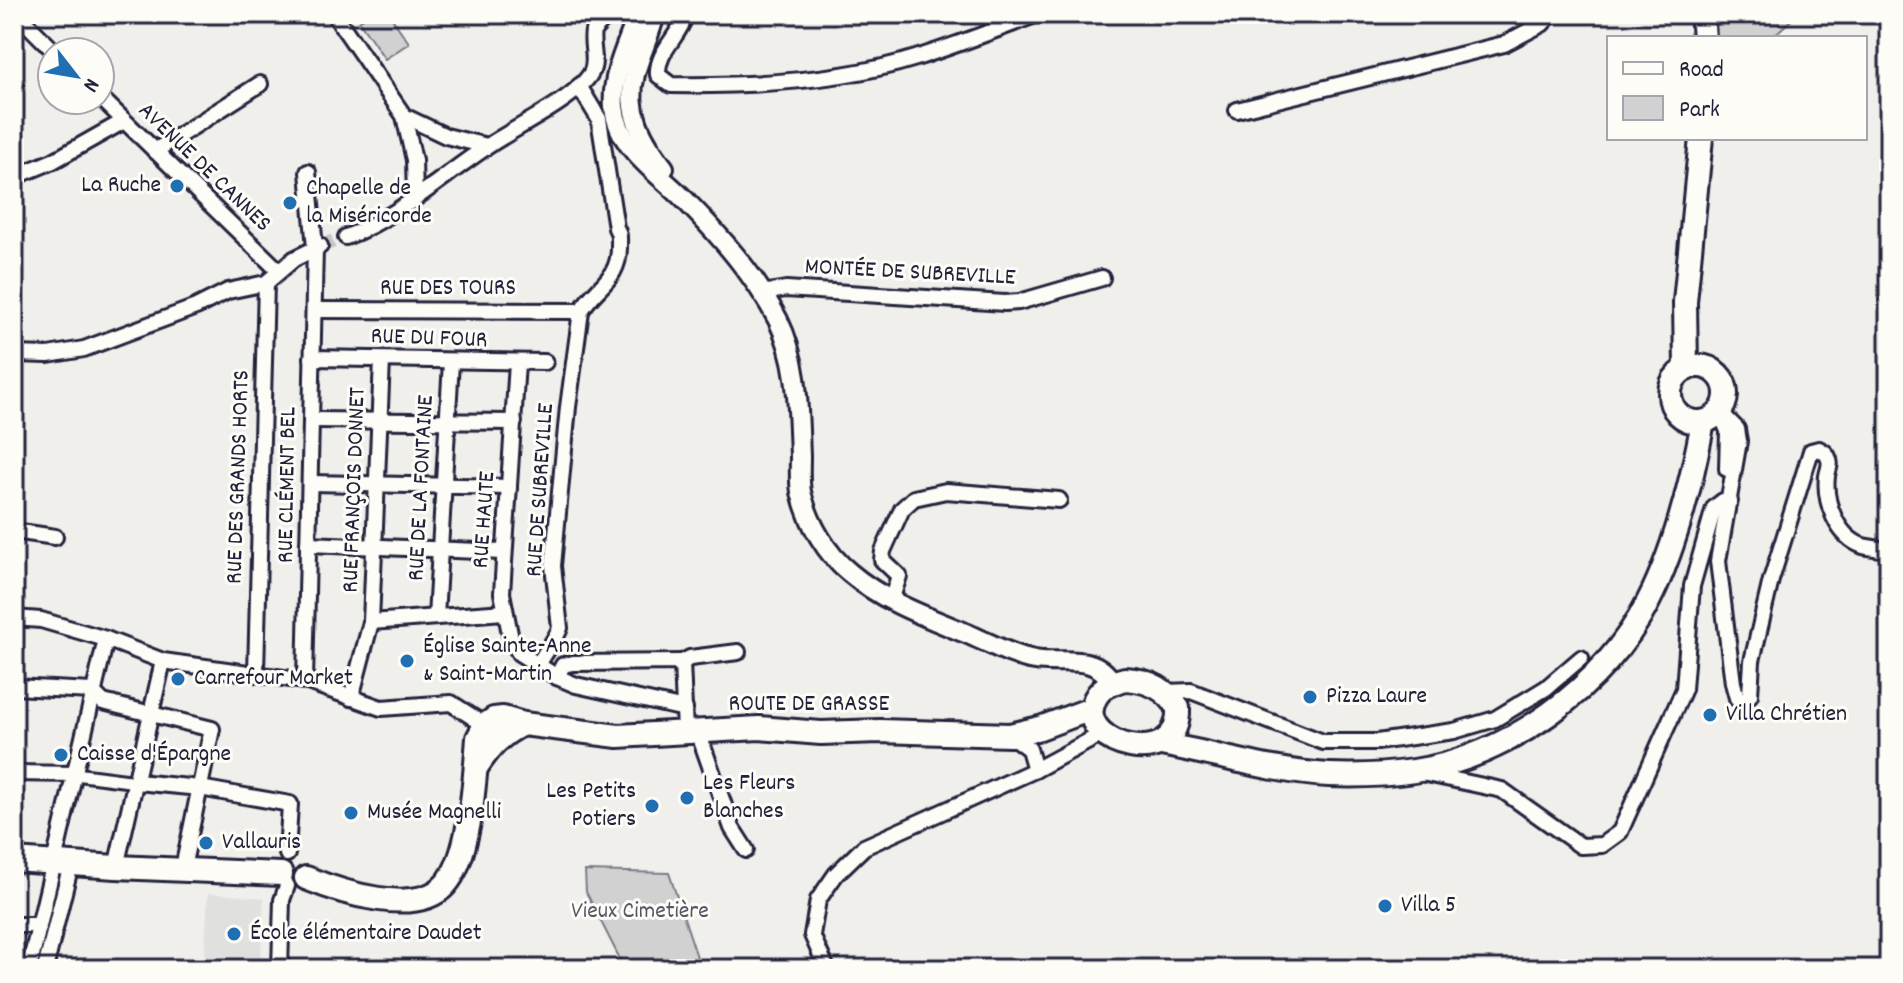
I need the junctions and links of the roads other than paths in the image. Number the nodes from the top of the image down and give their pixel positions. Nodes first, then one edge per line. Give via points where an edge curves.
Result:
1 (39, 14) edge
2 (334, 14) edge
3 (617, 14) edge
4 (638, 14) edge
5 (655, 14) edge
6 (686, 14) edge
7 (1038, 14) edge
8 (1551, 14) edge
9 (1702, 14) edge
10 (21, 18) edge
11 (39, 36) edge
12 (1704, 36) edge
13 (260, 84) dead end
14 (579, 86) junction
15 (1237, 110) dead end
16 (116, 113) edge
17 (404, 116) junction
18 (124, 121) junction
19 (1701, 140) edge
20 (487, 146) junction
21 (155, 151) junction
22 (308, 172) dead end
23 (14, 177) edge
24 (415, 197) junction
25 (685, 200) junction
26 (346, 237) tunnel mouth
27 (318, 247) junction
28 (279, 271) junction
29 (1102, 278) dead end
30 (266, 283) junction
31 (762, 293) junction
32 (1685, 302) junction
33 (314, 310) junction
34 (581, 311) junction
35 (14, 354) edge
36 (312, 358) junction
37 (382, 360) junction
38 (451, 362) junction
39 (545, 362) dead end
40 (517, 363) junction
41 (1686, 369) junction
42 (1711, 369) junction
43 (1702, 418) junction
44 (311, 420) junction
45 (380, 421) junction
46 (448, 422) junction
47 (514, 422) junction
48 (310, 483) junction
49 (377, 485) junction
50 (444, 486) junction
51 (509, 487) junction
52 (1059, 500) dead end
53 (1730, 501) junction
54 (14, 531) edge
55 (55, 537) dead end
56 (308, 544) junction
57 (375, 548) junction
58 (440, 550) junction
59 (1889, 550) edge
60 (503, 552) junction
61 (891, 601) junction
62 (504, 612) junction
63 (436, 617) junction
64 (14, 618) edge
65 (371, 622) junction
66 (106, 639) junction
67 (738, 652) dead end
68 (1581, 658) dead end
69 (163, 661) junction
70 (682, 662) junction
71 (538, 666) junction
72 (256, 673) junction
73 (557, 677) junction
74 (305, 681) junction
75 (1112, 682) junction
76 (14, 687) edge
77 (92, 691) junction
78 (1167, 692) junction
79 (351, 698) junction
80 (685, 709) junction
81 (1091, 709) junction
82 (152, 713) junction
83 (1179, 719) junction
84 (523, 724) junction
85 (485, 725) junction
86 (692, 732) junction
87 (1102, 734) junction
88 (1010, 735) junction
89 (1161, 744) junction
90 (1208, 753) junction
91 (475, 769) junction
92 (1035, 770) junction
93 (1414, 771) junction
94 (14, 773) edge
95 (75, 774) junction
96 (137, 782) junction
97 (200, 788) junction
98 (746, 850) dead end
99 (14, 860) edge
100 (63, 863) junction
101 (116, 867) junction
102 (183, 868) junction
103 (290, 873) junction
104 (14, 925) edge
105 (37, 930) junction
106 (53, 938) junction
107 (29, 969) edge
108 (45, 969) edge
109 (280, 969) edge
110 (827, 969) edge

1 - 10 street
2 - 17 street
3 - 14 street via 593,31 593,70
4 - 25 street via 614,86 614,110 634,151
5 - 25 street via 634,77 633,108 645,143
6 - 7 street via 657,65 658,75 671,85 846,74 914,59
8 - 15 street via 1504,44
9 - 12 main road
10 - 11 street
13 - 21 street
14 - 20 street
14 - 34 street via 599,119 620,259
16 - 18 street, AVENUE DE CANNES
17 - 20 street via 446,136
17 - 24 street
18 - 21 street, AVENUE DE CANNES
18 - 23 street
19 - 32 main road
20 - 24 street
21 - 28 street, AVENUE DE CANNES
22 - 27 street, RUE CLÉMENT BEL
24 - 26 street via 372,227
25 - 31 street
27 - 28 street
27 - 33 street, RUE CLÉMENT BEL
28 - 30 street
29 - 31 street, MONTÉE DE SUBREVILLE via 1019,302 786,289
30 - 35 street via 228,291 84,349
30 - 72 street, RUE DES GRANDS HORTS
31 - 61 street via 789,352 797,388 801,491 814,526 847,571
32 - 41 main road
32 - 42 main road
33 - 34 street, RUE DES TOURS
33 - 36 street, RUE CLÉMENT BEL
34 - 71 street, RUE DE SUBREVILLE via 553,566 560,628
36 - 37 street, RUE DU FOUR
36 - 44 street, RUE CLÉMENT BEL
37 - 38 street, RUE DU FOUR
37 - 45 street, RUE FRANÇOIS DONNET
38 - 40 street, RUE DU FOUR
38 - 46 street, RUE DE LA FONTAINE
39 - 40 street, RUE DU FOUR
40 - 47 street, RUE HAUTE
41 - 42 main road
41 - 43 main road via 1670,389 1673,407
42 - 43 main road via 1723,381 1726,397
43 - 53 street via 1728,431
43 - 93 main road via 1694,473 1676,528 1647,605 1620,647 1584,687 1523,732 1466,757
44 - 45 street
44 - 48 street, RUE CLÉMENT BEL
45 - 46 street
45 - 49 street, RUE FRANÇOIS DONNET
46 - 47 street
46 - 50 street, RUE DE LA FONTAINE
47 - 51 street, RUE HAUTE
48 - 49 street
48 - 56 street, RUE CLÉMENT BEL
49 - 50 street
49 - 57 street, RUE FRANÇOIS DONNET
50 - 51 street
50 - 58 street, RUE DE LA FONTAINE
51 - 60 street, RUE HAUTE
52 - 61 street via 946,491 914,498 902,509 883,551 882,560 899,576
53 - 59 street via 1718,561 1733,683 1741,703 1750,695 1752,661 1771,580 1811,451 1827,454 1827,498 1847,536 1861,545
53 - 93 street via 1714,508 1692,586 1684,689 1620,832 1602,845 1581,846 1502,790
54 - 55 street
56 - 57 street
56 - 74 street, RUE CLÉMENT BEL
57 - 58 street
57 - 65 street, RUE FRANÇOIS DONNET
58 - 60 street
58 - 63 street, RUE DE LA FONTAINE
60 - 62 street, RUE HAUTE
61 - 75 street via 1035,660 1093,665
62 - 63 street
62 - 71 street, RUE HAUTE via 519,653
63 - 65 street
64 - 66 street via 41,620
65 - 79 street, RUE FRANÇOIS DONNET
66 - 69 street
66 - 77 street
67 - 70 street
68 - 78 street via 1546,688 1495,719 1377,742 1323,742 1191,691
69 - 72 street
69 - 82 street
70 - 73 street via 573,663 563,665
70 - 80 street
71 - 73 street, RUE HAUTE
72 - 74 street
73 - 80 street, RUE HAUTE
74 - 79 street
75 - 78 main road via 1136,679
75 - 81 main road via 1095,697
76 - 77 street
77 - 82 street via 103,702
77 - 95 street
78 - 83 main road
79 - 85 street via 381,708 451,703
80 - 86 street
81 - 87 main road
81 - 88 main road, ROUTE DE GRASSE
82 - 96 street
82 - 97 street via 212,729
83 - 89 main road
83 - 90 main road
84 - 85 main road, ROUTE DE GRASSE via 503,718
84 - 86 main road, ROUTE DE GRASSE via 618,736
84 - 91 main road via 506,732
85 - 91 main road
86 - 88 main road, ROUTE DE GRASSE via 759,728
86 - 98 street
87 - 89 main road via 1124,745
87 - 92 street
88 - 92 street via 1029,749
89 - 90 main road
90 - 93 main road via 1274,769 1330,775
91 - 103 main road via 461,855 445,886 434,893 399,902
92 - 110 street via 876,839 851,858 815,911 812,935
94 - 95 street
95 - 96 street
95 - 100 street
96 - 97 street
96 - 101 street
97 - 102 street
97 - 103 street via 290,804
99 - 100 main road
100 - 101 main road
100 - 105 street
100 - 106 street
101 - 102 main road
102 - 103 main road
103 - 109 street via 282,900
104 - 105 street
105 - 106 street
105 - 107 street
106 - 108 street

